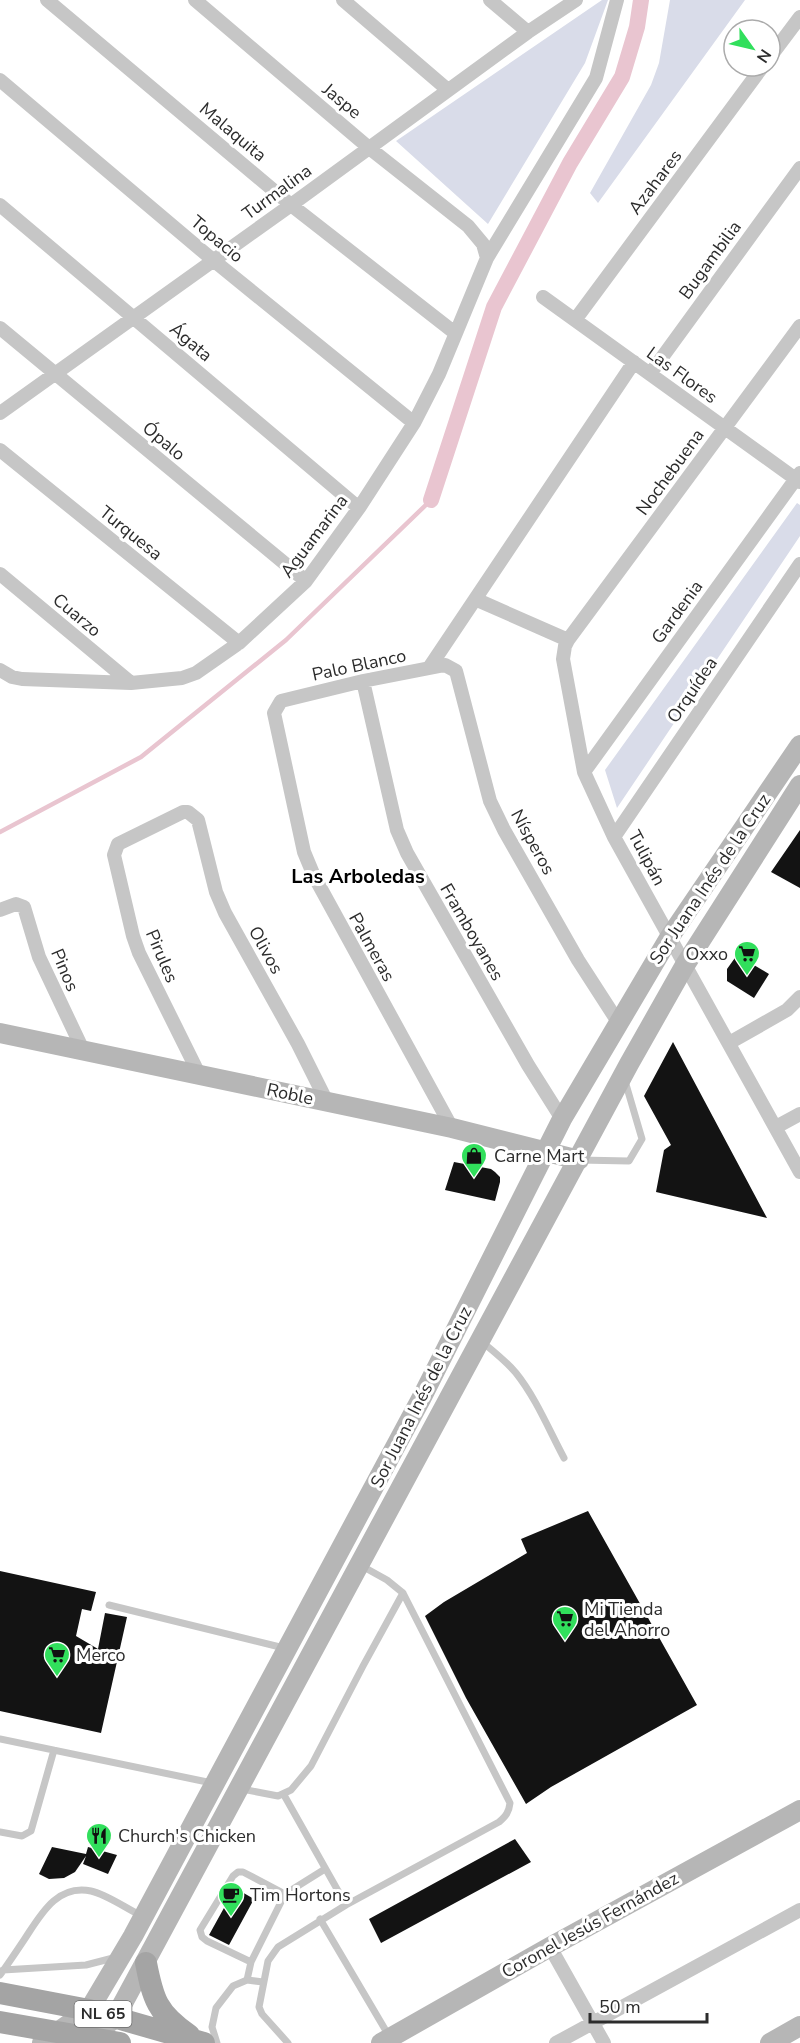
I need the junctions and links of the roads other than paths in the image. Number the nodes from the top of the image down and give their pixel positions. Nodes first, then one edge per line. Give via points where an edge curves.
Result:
1 (47, 0) edge
2 (195, 0) edge
3 (343, 0) edge
4 (490, 0) edge
5 (576, 0) edge
6 (617, 0) edge
7 (800, 17) edge
8 (528, 32) junction
9 (782, 41) edge
10 (755, 78) edge
11 (0, 80) edge
12 (448, 90) junction
13 (368, 147) junction
14 (800, 168) edge
15 (0, 205) edge
16 (291, 205) junction
17 (487, 258) junction
18 (213, 260) junction
19 (543, 297) dead end
20 (135, 318) junction
21 (575, 320) junction
22 (800, 326) edge
23 (0, 328) edge
24 (455, 333) junction
25 (634, 362) junction
26 (54, 374) junction
27 (650, 374) junction
28 (0, 413) edge
29 (414, 423) junction
30 (725, 428) junction
31 (0, 450) edge
32 (799, 478) edge
33 (359, 508) junction
34 (800, 564) edge
35 (0, 574) edge
36 (306, 581) junction
37 (475, 599) junction
38 (568, 640) junction
39 (239, 643) junction
40 (450, 666) joint
41 (429, 668) junction
42 (6, 674) edge
43 (363, 681) junction
44 (131, 683) junction
45 (278, 704) joint
46 (800, 745) edge
47 (584, 772) junction
48 (800, 785) edge
49 (188, 812) joint
50 (741, 833) junction
51 (614, 837) junction
52 (761, 846) junction
53 (0, 910) edge
54 (669, 938) junction
55 (685, 965) junction
56 (800, 997) edge
57 (618, 1022) junction
58 (0, 1033) edge
59 (729, 1043) junction
60 (83, 1050) junction
61 (200, 1076) junction
62 (623, 1076) junction
63 (327, 1102) junction
64 (800, 1114) edge
65 (562, 1119) junction
66 (452, 1128) junction
67 (776, 1128) junction
68 (546, 1151) junction
69 (579, 1160) junction
70 (800, 1172) edge
71 (481, 1341) junction
72 (564, 1458) dead end
73 (360, 1564) junction
74 (403, 1593) junction
75 (109, 1605) dead end
76 (287, 1649) junction
77 (309, 1660) junction
78 (0, 1738) edge
79 (54, 1750) junction
80 (215, 1784) junction
81 (239, 1789) junction
82 (284, 1795) junction
83 (800, 1810) edge
84 (0, 1832) edge
85 (325, 1869) junction
86 (285, 1893) junction
87 (346, 1905) junction
88 (800, 1910) edge
89 (144, 1917) junction
90 (320, 1919) junction
91 (550, 1947) junction
92 (122, 1956) junction
93 (251, 1962) junction
94 (146, 1963) junction
95 (2, 1973) edge
96 (246, 1980) junction
97 (263, 1982) junction
98 (0, 1993) edge
99 (89, 2010) junction
100 (115, 2018) junction
101 (0, 2022) edge
102 (593, 2022) junction
103 (800, 2026) edge
104 (49, 2038) edge
105 (86, 2040) edge
106 (386, 2040) edge
107 (206, 2042) edge
108 (120, 2043) edge
109 (288, 2043) edge
110 (556, 2043) edge
111 (604, 2043) edge
112 (770, 2043) edge

1 - 16 street, Malaquita
2 - 13 street, Jaspe
3 - 12 street
4 - 8 street
5 - 8 street, Turmalina
6 - 17 street, Aguamarina via 596,78
7 - 9 street
8 - 12 street, Turmalina
10 - 21 street, Azahares
11 - 18 street, Topacio
12 - 13 street, Turmalina
13 - 16 street, Turmalina
13 - 17 street, Jaspe via 468,226 483,244
14 - 27 street, Bugambilia
15 - 20 street, Ágata
16 - 18 street, Turmalina
16 - 24 street, Malaquita
17 - 24 street, Aguamarina
18 - 20 street, Turmalina
18 - 29 street, Topacio
19 - 21 street, Las Flores
20 - 26 street, Turmalina
20 - 33 street, Ágata
21 - 25 street, Las Flores
22 - 30 street, Nochebuena
23 - 26 street, Ópalo
24 - 29 street, Aguamarina
25 - 27 street, Las Flores
25 - 37 street
26 - 28 street, Turmalina
26 - 36 street, Ópalo
27 - 30 street, Las Flores
29 - 33 street, Aguamarina
30 - 32 street, Las Flores
30 - 38 street, Nochebuena
31 - 39 street, Turquesa
32 - 47 street, Gardenia
33 - 36 street, Aguamarina
34 - 51 street, Orquídea
35 - 44 street, Cuarzo
36 - 39 street, Aguamarina
37 - 38 street
37 - 41 street
38 - 47 street, Tulipán via 563,658
39 - 44 street, Aguamarina via 196,673
40 - 41 street, Palo Blanco
40 - 57 street, Nísperos via 456,671 490,801 578,960
41 - 43 street, Palo Blanco
42 - 44 street, Aguamarina via 22,679
43 - 45 street, Palo Blanco
43 - 65 street, Framboyanes via 397,830 407,853
45 - 66 street, Palmeras via 274,713 304,852
46 - 50 main road, Sor Juana Inés de la Cruz
47 - 51 street, Tulipán
48 - 52 main road, Sor Juana Inés de la Cruz
49 - 61 street, Pirules via 118,844 114,855 133,936
49 - 63 street, Olivos via 198,820 225,913
50 - 52 main road
50 - 54 main road, Sor Juana Inés de la Cruz
51 - 54 street, Tulipán
52 - 55 main road, Sor Juana Inés de la Cruz
53 - 60 street, Pinos via 16,904 24,907 48,979
54 - 55 street, Tulipán
54 - 57 main road, Sor Juana Inés de la Cruz
55 - 59 street, Tulipán
55 - 62 main road, Sor Juana Inés de la Cruz
56 - 59 street via 787,1010
57 - 65 main road, Sor Juana Inés de la Cruz
58 - 60 main road, Roble
59 - 67 street, Tulipán
60 - 61 main road, Roble
61 - 63 main road, Roble
62 - 69 main road, Sor Juana Inés de la Cruz
62 - 69 lane via 642,1138 629,1161
63 - 66 main road, Roble
64 - 67 street
65 - 68 main road, Sor Juana Inés de la Cruz
66 - 68 main road, Roble
67 - 70 street, Tulipán
68 - 69 main road, Roble
68 - 76 main road, Sor Juana Inés de la Cruz via 422,1397
69 - 71 main road, Sor Juana Inés de la Cruz
71 - 72 lane via 517,1374
71 - 73 main road, Sor Juana Inés de la Cruz
73 - 74 lane
73 - 77 main road, Sor Juana Inés de la Cruz
74 - 82 lane via 311,1766
74 - 87 lane via 510,1809 499,1821
75 - 76 lane
76 - 77 main road
76 - 80 main road, Sor Juana Inés de la Cruz
77 - 81 main road, Sor Juana Inés de la Cruz
78 - 79 lane
79 - 80 lane
79 - 84 lane via 31,1831 22,1836
80 - 89 main road, Sor Juana Inés de la Cruz
81 - 82 lane
81 - 94 main road, Sor Juana Inés de la Cruz
82 - 85 lane
83 - 91 main road, Coronel Jesús Fernández
85 - 86 lane
85 - 87 lane
86 - 93 lane
86 - 93 lane via 238,1872 200,1930 207,1941
87 - 90 lane
88 - 102 street
89 - 92 main road, Sor Juana Inés de la Cruz
89 - 95 lane via 93,1892 69,1892 45,1908
90 - 97 lane via 278,1947 268,1961
90 - 106 lane
91 - 102 street
91 - 106 main road, Coronel Jesús Fernández
92 - 95 lane via 86,1965
92 - 99 main road, Sor Juana Inés de la Cruz
93 - 96 lane
94 - 100 main road, Sor Juana Inés de la Cruz
94 - 107 main road via 158,2007 175,2025
96 - 97 lane
96 - 107 lane via 233,1986 216,2007
97 - 109 lane via 262,2014
98 - 99 main road, NL 65
99 - 100 main road, NL 65
99 - 104 main road, Sor Juana Inés de la Cruz
100 - 105 main road, Sor Juana Inés de la Cruz
100 - 107 main road, NL 65
101 - 104 main road, NL 65
102 - 110 street
102 - 111 street
103 - 112 main road
104 - 105 main road, NL 65
105 - 108 main road, NL 65

